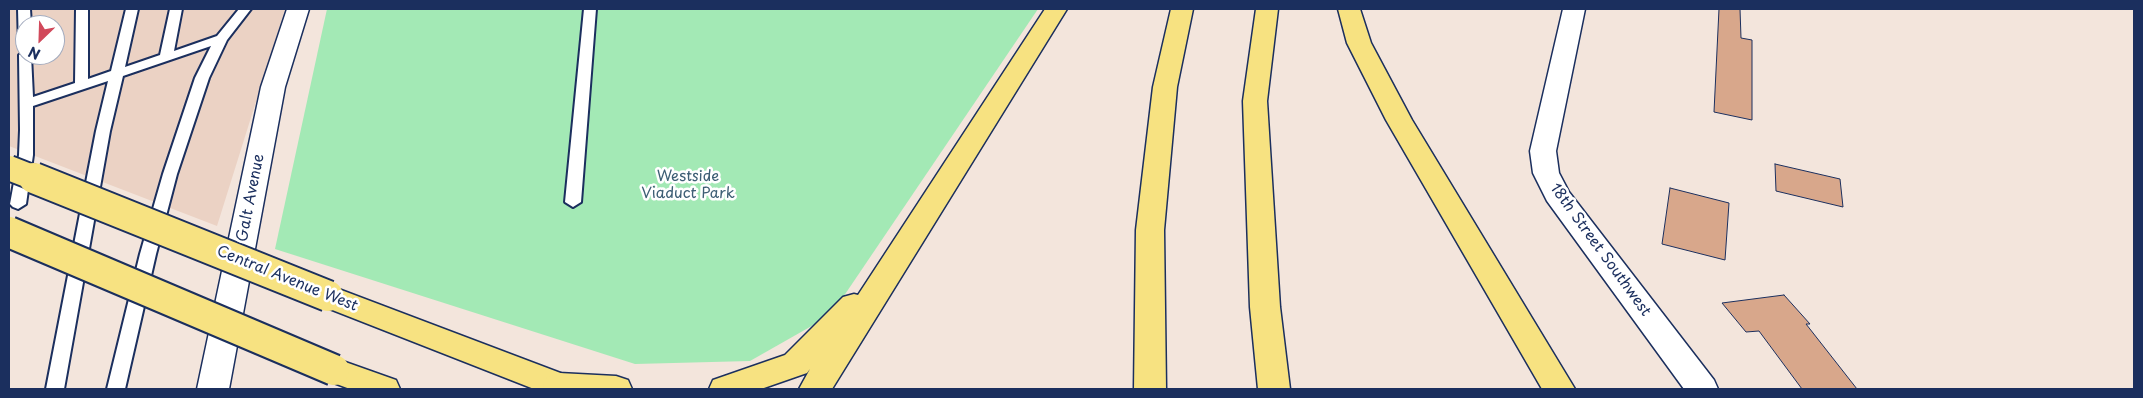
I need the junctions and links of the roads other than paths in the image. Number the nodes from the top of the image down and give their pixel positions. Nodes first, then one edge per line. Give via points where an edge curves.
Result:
1 (82, 9) edge
2 (132, 9) edge
3 (176, 9) edge
4 (245, 9) edge
5 (298, 9) edge
6 (590, 9) edge
7 (1056, 9) edge
8 (1182, 9) edge
9 (1267, 9) edge
10 (1348, 9) edge
11 (1574, 9) edge
12 (220, 40) junction
13 (166, 57) junction
14 (25, 65) edge
15 (117, 74) junction
16 (81, 87) junction
17 (26, 104) junction
18 (9, 168) edge
19 (573, 202) dead end
20 (18, 204) dead end
21 (9, 232) edge
22 (888, 270) junction
23 (563, 388) edge
24 (55, 389) edge
25 (116, 389) edge
26 (213, 389) edge
27 (384, 389) edge
28 (616, 389) edge
29 (724, 389) edge
30 (815, 389) edge
31 (1150, 389) edge
32 (1274, 389) edge
33 (1559, 389) edge
34 (1702, 389) edge

1 - 16 lane
2 - 15 lane
3 - 13 lane
4 - 12 lane
5 - 26 street, Galt Avenue via 273,87
6 - 19 lane
7 - 22 highway
8 - 31 highway via 1165,87 1150,230
9 - 32 highway via 1255,101 1265,307
10 - 33 highway via 1358,43 1399,120
11 - 34 street, 18th Street Southwest via 1543,151 1546,173 1557,195
12 - 13 lane
12 - 25 lane via 202,78 170,174
13 - 15 lane
14 - 17 lane
15 - 16 lane
15 - 24 lane via 103,131
16 - 17 lane
17 - 20 lane via 26,155
18 - 23 highway, Central Avenue West, bridge
21 - 27 highway, bridge
22 - 29 highway via 796,364
22 - 30 highway
23 - 28 highway, Central Avenue West

